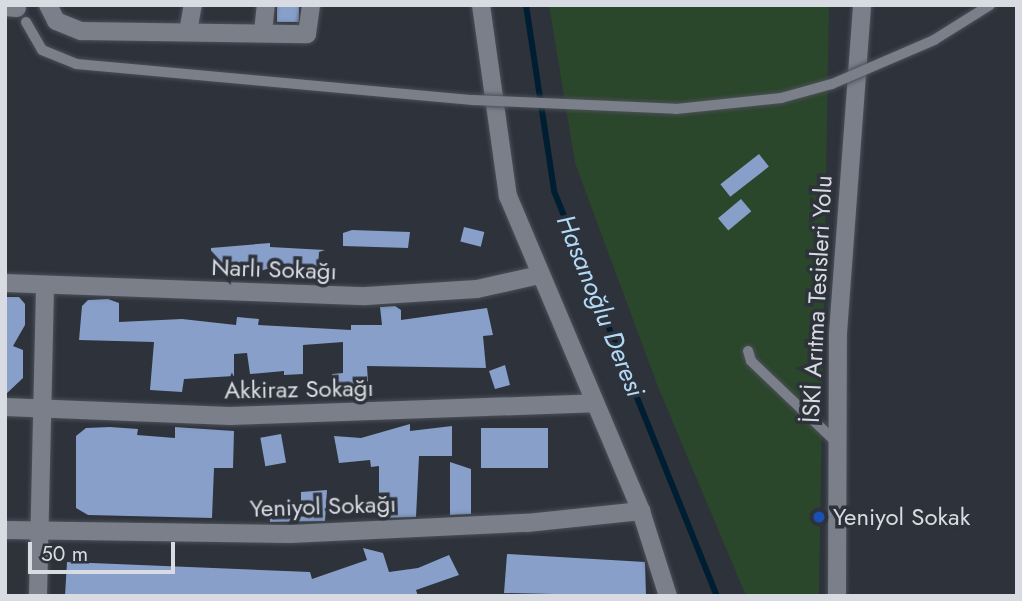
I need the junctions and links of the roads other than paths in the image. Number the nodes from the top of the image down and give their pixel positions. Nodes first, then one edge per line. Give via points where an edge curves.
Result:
1 (193, 5) edge
2 (266, 5) edge
3 (311, 5) edge
4 (481, 5) edge
5 (862, 5) edge
6 (990, 5) edge
7 (48, 6) edge
8 (16, 13) edge
9 (263, 32) junction
10 (188, 33) junction
11 (539, 275) junction
12 (5, 283) edge
13 (45, 286) junction
14 (748, 351) dead end
15 (595, 403) junction
16 (5, 407) edge
17 (44, 409) junction
18 (834, 440) junction
19 (640, 511) junction
20 (5, 530) edge
21 (39, 532) junction
22 (38, 596) edge
23 (668, 596) edge
24 (837, 596) edge

1 - 10 street
2 - 9 street
3 - 9 street via 307,34
4 - 11 street via 508,196
5 - 18 street, İSKİ Arıtma Tesisleri Yolu
6 - 8 lane, bridge via 924,46 832,84 781,98 676,108 473,100 76,64 42,50
7 - 10 street via 56,21 81,31
9 - 10 street
11 - 13 street, Narlı Sokağı via 477,289 366,296
11 - 15 street
12 - 13 street, Narlı Sokağı
13 - 17 street
14 - 18 lane via 751,361
15 - 17 street, Akkiraz Sokağı via 230,416
15 - 19 street
16 - 17 street, Akkiraz Sokağı
17 - 21 street
18 - 24 street, İSKİ Arıtma Tesisleri Yolu
19 - 21 street, Yeniyol Sokağı via 527,523 290,534
19 - 23 street
20 - 21 street, Yeniyol Sokağı
21 - 22 street

